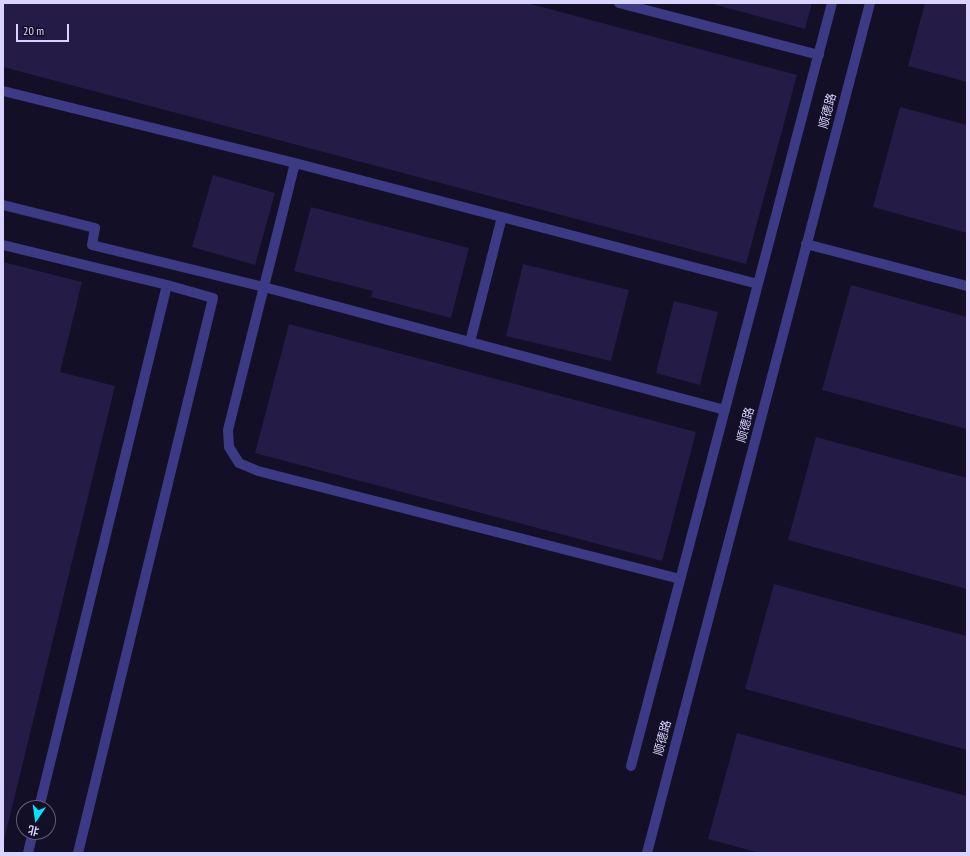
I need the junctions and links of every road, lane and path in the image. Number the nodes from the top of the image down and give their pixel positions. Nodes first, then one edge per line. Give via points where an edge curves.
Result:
1 (619, 3) edge
2 (832, 3) edge
3 (870, 3) edge
4 (819, 55) junction
5 (3, 91) edge
6 (295, 162) junction
7 (3, 205) edge
8 (502, 217) junction
9 (806, 244) junction
10 (3, 245) edge
11 (758, 284) junction
12 (167, 285) junction
13 (967, 286) edge
14 (264, 287) junction
15 (470, 342) junction
16 (725, 410) junction
17 (676, 578) dead end
18 (631, 766) dead end
19 (41, 800) edge
20 (31, 840) edge
21 (28, 853) edge
22 (78, 853) edge
23 (647, 853) edge

1 - 4 street
2 - 4 street
3 - 9 street, 顺德路
4 - 11 street
5 - 6 street
6 - 8 street
6 - 14 street
7 - 14 street via 95,228 92,245
8 - 11 street
8 - 15 street
9 - 13 street
9 - 23 street, 顺德路
10 - 12 street
11 - 16 street
12 - 19 street
12 - 22 street via 213,298
14 - 15 street
14 - 17 street via 228,430 229,447 239,463 258,471
15 - 16 street
16 - 18 street
20 - 21 street

